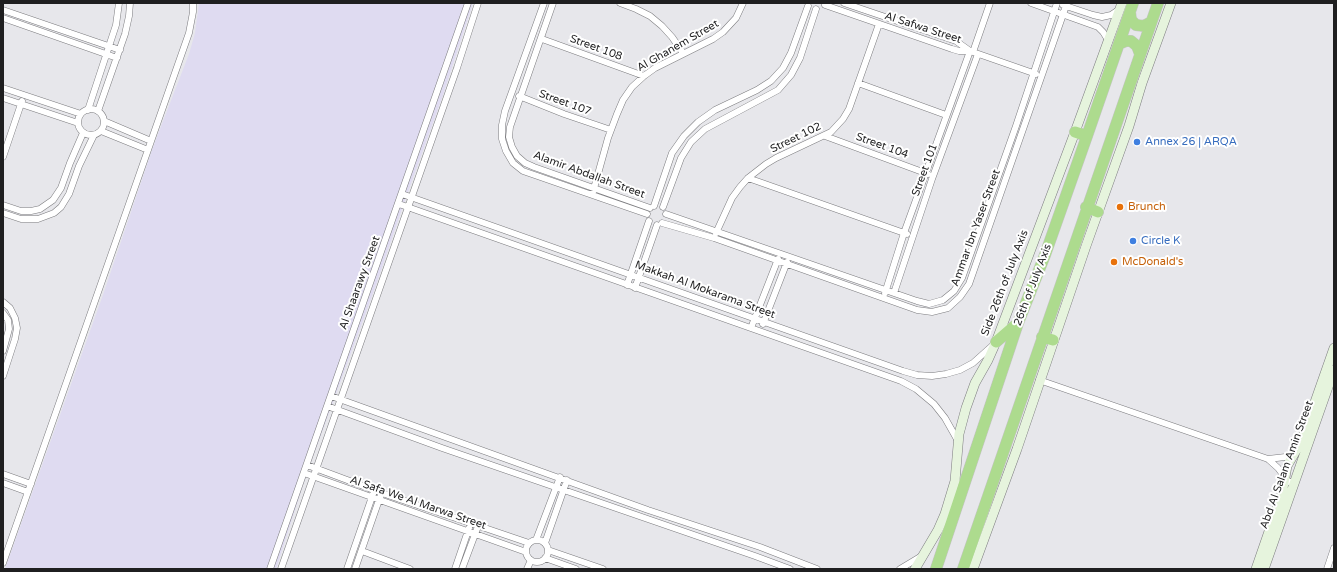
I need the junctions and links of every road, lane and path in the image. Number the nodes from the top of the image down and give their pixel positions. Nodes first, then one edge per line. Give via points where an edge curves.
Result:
1 (119, 3) edge
2 (130, 3) edge
3 (193, 3) edge
4 (468, 3) edge
5 (478, 3) edge
6 (544, 3) edge
7 (553, 3) edge
8 (620, 3) edge
9 (743, 3) edge
10 (844, 3) edge
11 (990, 3) edge
12 (1030, 3) edge
13 (1057, 3) edge
14 (1158, 3) edge
15 (1170, 3) edge
16 (807, 4) edge
17 (825, 4) edge
18 (1066, 5) edge
19 (1126, 7) edge
20 (816, 9) junction
21 (3, 10) edge
22 (1054, 12) junction
23 (1063, 14) junction
24 (3, 18) edge
25 (1151, 22) junction
26 (879, 24) junction
27 (533, 33) junction
28 (542, 37) junction
29 (1108, 40) junction
30 (1119, 44) junction
31 (109, 46) junction
32 (528, 48) junction
33 (120, 50) junction
34 (538, 50) junction
35 (974, 52) junction
36 (683, 53) junction
37 (1140, 54) junction
38 (106, 55) junction
39 (117, 58) junction
40 (1034, 73) junction
41 (644, 76) junction
42 (1041, 76) junction
43 (858, 83) junction
44 (3, 88) edge
45 (512, 93) junction
46 (24, 96) junction
47 (745, 96) junction
48 (521, 97) junction
49 (3, 98) edge
50 (21, 104) junction
51 (749, 106) junction
52 (88, 110) junction
53 (98, 111) junction
54 (81, 114) junction
55 (946, 115) junction
56 (104, 121) junction
57 (78, 123) junction
58 (1016, 126) junction
59 (1023, 129) junction
60 (611, 130) junction
61 (101, 131) junction
62 (1075, 132) junction
63 (83, 133) junction
64 (94, 135) junction
65 (824, 136) junction
66 (1087, 136) junction
67 (151, 141) junction
68 (148, 150) junction
69 (3, 157) edge
70 (521, 159) junction
71 (516, 165) junction
72 (926, 173) junction
73 (933, 176) junction
74 (748, 178) junction
75 (594, 188) junction
76 (402, 194) junction
77 (592, 196) junction
78 (411, 198) junction
79 (990, 199) junction
80 (997, 202) junction
81 (398, 204) junction
82 (3, 205) edge
83 (408, 207) junction
84 (652, 207) junction
85 (1086, 207) junction
86 (663, 208) junction
87 (1098, 212) junction
88 (3, 213) edge
89 (647, 214) junction
90 (666, 214) junction
91 (649, 221) junction
92 (660, 224) junction
93 (717, 231) junction
94 (904, 233) junction
95 (912, 236) junction
96 (714, 238) junction
97 (572, 254) junction
98 (780, 254) junction
99 (788, 257) junction
100 (777, 261) junction
101 (786, 264) junction
102 (569, 265) junction
103 (966, 268) junction
104 (973, 271) junction
105 (631, 275) junction
106 (639, 278) junction
107 (627, 285) junction
108 (635, 288) junction
109 (886, 290) junction
110 (894, 293) junction
111 (884, 298) junction
112 (3, 302) edge
113 (3, 313) edge
114 (755, 319) junction
115 (764, 322) junction
116 (1018, 323) junction
117 (751, 328) junction
118 (760, 332) junction
119 (803, 336) junction
120 (1042, 337) junction
121 (1054, 340) junction
122 (817, 341) junction
123 (996, 342) junction
124 (800, 346) junction
125 (814, 350) junction
126 (1334, 350) edge
127 (3, 351) edge
128 (844, 351) junction
129 (841, 360) junction
130 (880, 364) junction
131 (1334, 370) edge
132 (877, 372) junction
133 (3, 376) edge
134 (1039, 380) junction
135 (331, 396) junction
136 (341, 400) junction
137 (327, 406) junction
138 (337, 411) junction
139 (445, 437) junction
140 (958, 442) junction
141 (442, 448) junction
142 (1268, 459) junction
143 (1297, 459) junction
144 (307, 465) junction
145 (317, 469) junction
146 (304, 473) junction
147 (3, 474) edge
148 (314, 476) junction
149 (560, 477) junction
150 (1284, 477) junction
151 (567, 480) junction
152 (1293, 482) junction
153 (3, 483) edge
154 (31, 484) junction
155 (556, 488) junction
156 (374, 490) junction
157 (564, 490) junction
158 (28, 492) junction
159 (382, 493) junction
160 (372, 497) junction
161 (379, 500) junction
162 (648, 510) junction
163 (646, 518) junction
164 (472, 523) junction
165 (478, 526) junction
166 (468, 531) junction
167 (476, 533) junction
168 (536, 540) junction
169 (529, 543) junction
170 (545, 543) junction
171 (760, 547) junction
172 (1334, 548) edge
173 (548, 550) junction
174 (362, 552) junction
175 (526, 552) junction
176 (757, 556) junction
177 (923, 556) junction
178 (531, 560) junction
179 (543, 560) junction
180 (3, 564) edge
181 (1330, 568) edge
182 (270, 569) edge
183 (281, 569) edge
184 (347, 569) edge
185 (355, 569) edge
186 (410, 569) edge
187 (455, 569) edge
188 (462, 569) edge
189 (527, 569) edge
190 (537, 569) edge
191 (576, 569) edge
192 (603, 569) edge
193 (790, 569) edge
194 (817, 569) edge
195 (900, 569) edge
196 (915, 569) edge
197 (936, 569) edge
198 (963, 569) edge
199 (973, 569) edge
200 (1256, 569) edge
201 (1264, 569) edge

1 - 31 street via 116,25
2 - 33 street via 128,25
3 - 67 street via 189,33
4 - 76 street, Al Shaarawy Street
5 - 78 street, Al Shaarawy Street
6 - 27 street, Alamir Abdallah Street
7 - 28 street, Alamir Abdallah Street
8 - 36 street via 650,16 672,37
9 - 36 street, Al Ghanem Street via 736,18 723,32
10 - 35 street, Al Safwa Street via 956,41
11 - 35 street
12 - 22 street
13 - 18 street
13 - 22 street, Ammar Ibn Yaser Street
14 - 25 highway
15 - 87 street
16 - 20 street
16 - 47 street via 791,53 783,68 771,81
17 - 20 street
17 - 26 street, Al Safwa Street
18 - 19 street via 1102,17
18 - 23 street, Ammar Ibn Yaser Street
19 - 25 highway via 1136,25 1144,26
19 - 29 street, Side 26th of July Axis
19 - 30 highway, 26th of July Axis
20 - 51 street via 800,58 791,76 778,90
21 - 31 street
22 - 23 street
22 - 40 street, Ammar Ibn Yaser Street
23 - 29 street via 1098,27
23 - 42 street, Ammar Ibn Yaser Street
24 - 38 street
25 - 37 highway
26 - 35 street, Al Safwa Street via 952,50
26 - 43 street, Street 102
27 - 28 street, Street 108
27 - 32 street, Alamir Abdallah Street
28 - 34 street, Alamir Abdallah Street
28 - 41 street, Street 108
29 - 62 street, Side 26th of July Axis
30 - 37 highway via 1130,41 1138,46
30 - 66 highway, 26th of July Axis
31 - 33 street
31 - 38 street
32 - 34 street via 532,51
32 - 45 street, Alamir Abdallah Street
33 - 39 street
34 - 48 street, Alamir Abdallah Street
35 - 40 street, Al Safwa Street
35 - 55 street, Street 101
35 - 73 street, Street 101
36 - 41 street, Al Ghanem Street
37 - 85 highway
38 - 39 street
38 - 52 street
39 - 53 street
40 - 42 street, Al Safwa Street
40 - 58 street, Ammar Ibn Yaser Street
41 - 60 street, Al Ghanem Street via 623,100
42 - 59 street, Ammar Ibn Yaser Street
43 - 55 street
43 - 65 street, Street 102 via 843,119 836,128
44 - 46 street
45 - 48 street, Street 107
45 - 71 street, Alamir Abdallah Street via 505,111 502,139 506,151
46 - 50 street
46 - 54 street
47 - 51 street
47 - 84 street via 710,114 684,136 672,153
48 - 60 street, Street 107
48 - 70 street, Alamir Abdallah Street via 509,137 512,147
49 - 50 street
50 - 57 street
50 - 69 street
51 - 86 street via 705,129 692,142 681,158
52 - 53 street
52 - 54 street
53 - 56 street
54 - 57 street
55 - 72 street, Street 101
56 - 61 street
56 - 67 street
57 - 63 street
58 - 59 street
58 - 79 street, Ammar Ibn Yaser Street
59 - 80 street, Ammar Ibn Yaser Street
60 - 75 street, Al Ghanem Street
61 - 64 street
61 - 68 street
62 - 66 highway
62 - 123 street, Side 26th of July Axis
63 - 64 street
63 - 82 street via 61,188 53,200 40,209 31,211 21,211
64 - 88 street via 61,207 38,219 21,219
65 - 72 street, Street 104
65 - 74 street, Street 102 via 776,158
66 - 116 highway, 26th of July Axis via 1045,256
67 - 68 street
68 - 154 street
70 - 71 street
70 - 75 street, Alamir Abdallah Street via 534,167
71 - 77 street, Alamir Abdallah Street via 532,175
72 - 73 street, Street 104
72 - 94 street, Street 101
73 - 95 street, Street 101
74 - 93 street, Street 102 via 732,198
74 - 94 street
75 - 77 street, Al Ghanem Street
75 - 84 street, Alamir Abdallah Street
76 - 78 street, Makkah Al Mokarama Street
76 - 81 street, Al Shaarawy Street
77 - 89 street, Alamir Abdallah Street
78 - 83 street, Al Shaarawy Street
78 - 97 street, Makkah Al Mokarama Street
79 - 80 street
79 - 103 street, Ammar Ibn Yaser Street
80 - 104 street, Ammar Ibn Yaser Street
81 - 83 street, Makkah Al Mokarama Street
81 - 135 street, Al Shaarawy Street
83 - 102 street, Makkah Al Mokarama Street
83 - 136 street, Al Shaarawy Street
84 - 86 street via 658,205
84 - 89 street
85 - 87 highway
85 - 120 highway
86 - 90 street
87 - 121 street
89 - 91 street
90 - 92 street via 666,219
90 - 93 street, Ammar Ibn Yaser Street
91 - 92 street
91 - 105 street
92 - 96 street, Ammar Ibn Yaser Street
92 - 106 street
93 - 96 street, Street 102
93 - 98 street, Ammar Ibn Yaser Street
94 - 95 street
94 - 109 street, Street 101
95 - 110 street, Street 101
96 - 100 street, Ammar Ibn Yaser Street
97 - 102 street
97 - 105 street, Makkah Al Mokarama Street
98 - 99 street, Ammar Ibn Yaser Street
98 - 100 street
99 - 101 street
99 - 109 street, Ammar Ibn Yaser Street
100 - 101 street, Ammar Ibn Yaser Street
100 - 114 street
101 - 111 street, Ammar Ibn Yaser Street
101 - 115 street
102 - 107 street, Makkah Al Mokarama Street
103 - 104 street
103 - 110 street, Ammar Ibn Yaser Street via 954,291 943,300 929,304
104 - 111 street, Ammar Ibn Yaser Street via 969,284 948,308 932,312 917,310
105 - 106 street, Makkah Al Mokarama Street
105 - 107 street
106 - 108 street
106 - 114 street, Makkah Al Mokarama Street
107 - 108 street, Makkah Al Mokarama Street
108 - 117 street, Makkah Al Mokarama Street
109 - 110 street, Ammar Ibn Yaser Street
109 - 111 street, Street 101
112 - 133 street via 10,308 17,328 16,339
113 - 127 street via 8,320 9,329
114 - 115 street, Makkah Al Mokarama Street
114 - 117 street
115 - 118 street
115 - 119 street, Makkah Al Mokarama Street
116 - 123 highway
116 - 197 highway, 26th of July Axis
117 - 118 street, Makkah Al Mokarama Street
118 - 124 street, Makkah Al Mokarama Street
119 - 122 street, Makkah Al Mokarama Street
119 - 124 street
120 - 121 highway
120 - 198 highway
121 - 134 street
122 - 125 street
122 - 128 street, Makkah Al Mokarama Street
123 - 130 street, Makkah Al Mokarama Street via 973,363 946,374 917,375
123 - 140 street, Side 26th of July Axis via 970,395
124 - 125 street, Makkah Al Mokarama Street
125 - 129 street, Makkah Al Mokarama Street
126 - 143 street, Abd Al Salam Amin Street
128 - 129 street
128 - 130 street, Makkah Al Mokarama Street
129 - 132 street, Makkah Al Mokarama Street
130 - 132 street
131 - 143 street, Abd Al Salam Amin Street
132 - 140 street, Makkah Al Mokarama Street via 909,384 928,399 945,418
134 - 142 street
134 - 199 street
135 - 136 street
135 - 137 street, Al Shaarawy Street
136 - 138 street, Al Shaarawy Street
136 - 139 street
137 - 138 street
137 - 144 street, Al Shaarawy Street
138 - 141 street
138 - 145 street, Al Shaarawy Street
139 - 141 street
139 - 149 street
140 - 177 street, Side 26th of July Axis via 951,498
141 - 155 street
142 - 143 street
142 - 150 street
143 - 150 street, Abd Al Salam Amin Street via 1288,466
143 - 152 street, Abd Al Salam Amin Street
144 - 145 street, Al Safa We Al Marwa Street
144 - 146 street, Al Shaarawy Street
145 - 148 street, Al Shaarawy Street
145 - 156 street, Al Safa We Al Marwa Street
146 - 148 street, Al Safa We Al Marwa Street
146 - 182 street, Al Shaarawy Street
147 - 154 street
148 - 160 street, Al Safa We Al Marwa Street
148 - 183 street, Al Shaarawy Street
149 - 151 street
149 - 155 street
150 - 152 street
150 - 200 street, Abd Al Salam Amin Street via 1282,494
151 - 157 street
151 - 162 street
152 - 201 street, Abd Al Salam Amin Street
153 - 158 street
154 - 158 street
155 - 157 street
155 - 168 street
156 - 159 street, Al Safa We Al Marwa Street
156 - 160 street
157 - 163 street
157 - 170 street
158 - 180 street
159 - 161 street
159 - 164 street, Al Safa We Al Marwa Street
160 - 161 street, Al Safa We Al Marwa Street
160 - 184 street
161 - 166 street, Al Safa We Al Marwa Street
161 - 174 street
162 - 163 street
162 - 171 street
163 - 176 street
164 - 165 street, Al Safa We Al Marwa Street
164 - 166 street
165 - 167 street
165 - 169 street, Al Safa We Al Marwa Street
166 - 167 street, Al Safa We Al Marwa Street
166 - 187 street
167 - 175 street, Al Safa We Al Marwa Street
167 - 188 street
168 - 169 street
168 - 170 street
169 - 175 street
170 - 173 street
171 - 176 street
171 - 194 street
172 - 181 street
173 - 179 street
173 - 192 street
174 - 185 street
174 - 186 street
175 - 178 street
176 - 193 street
177 - 195 street
177 - 196 street, Side 26th of July Axis
178 - 179 street
178 - 189 street
179 - 190 street
179 - 191 street

